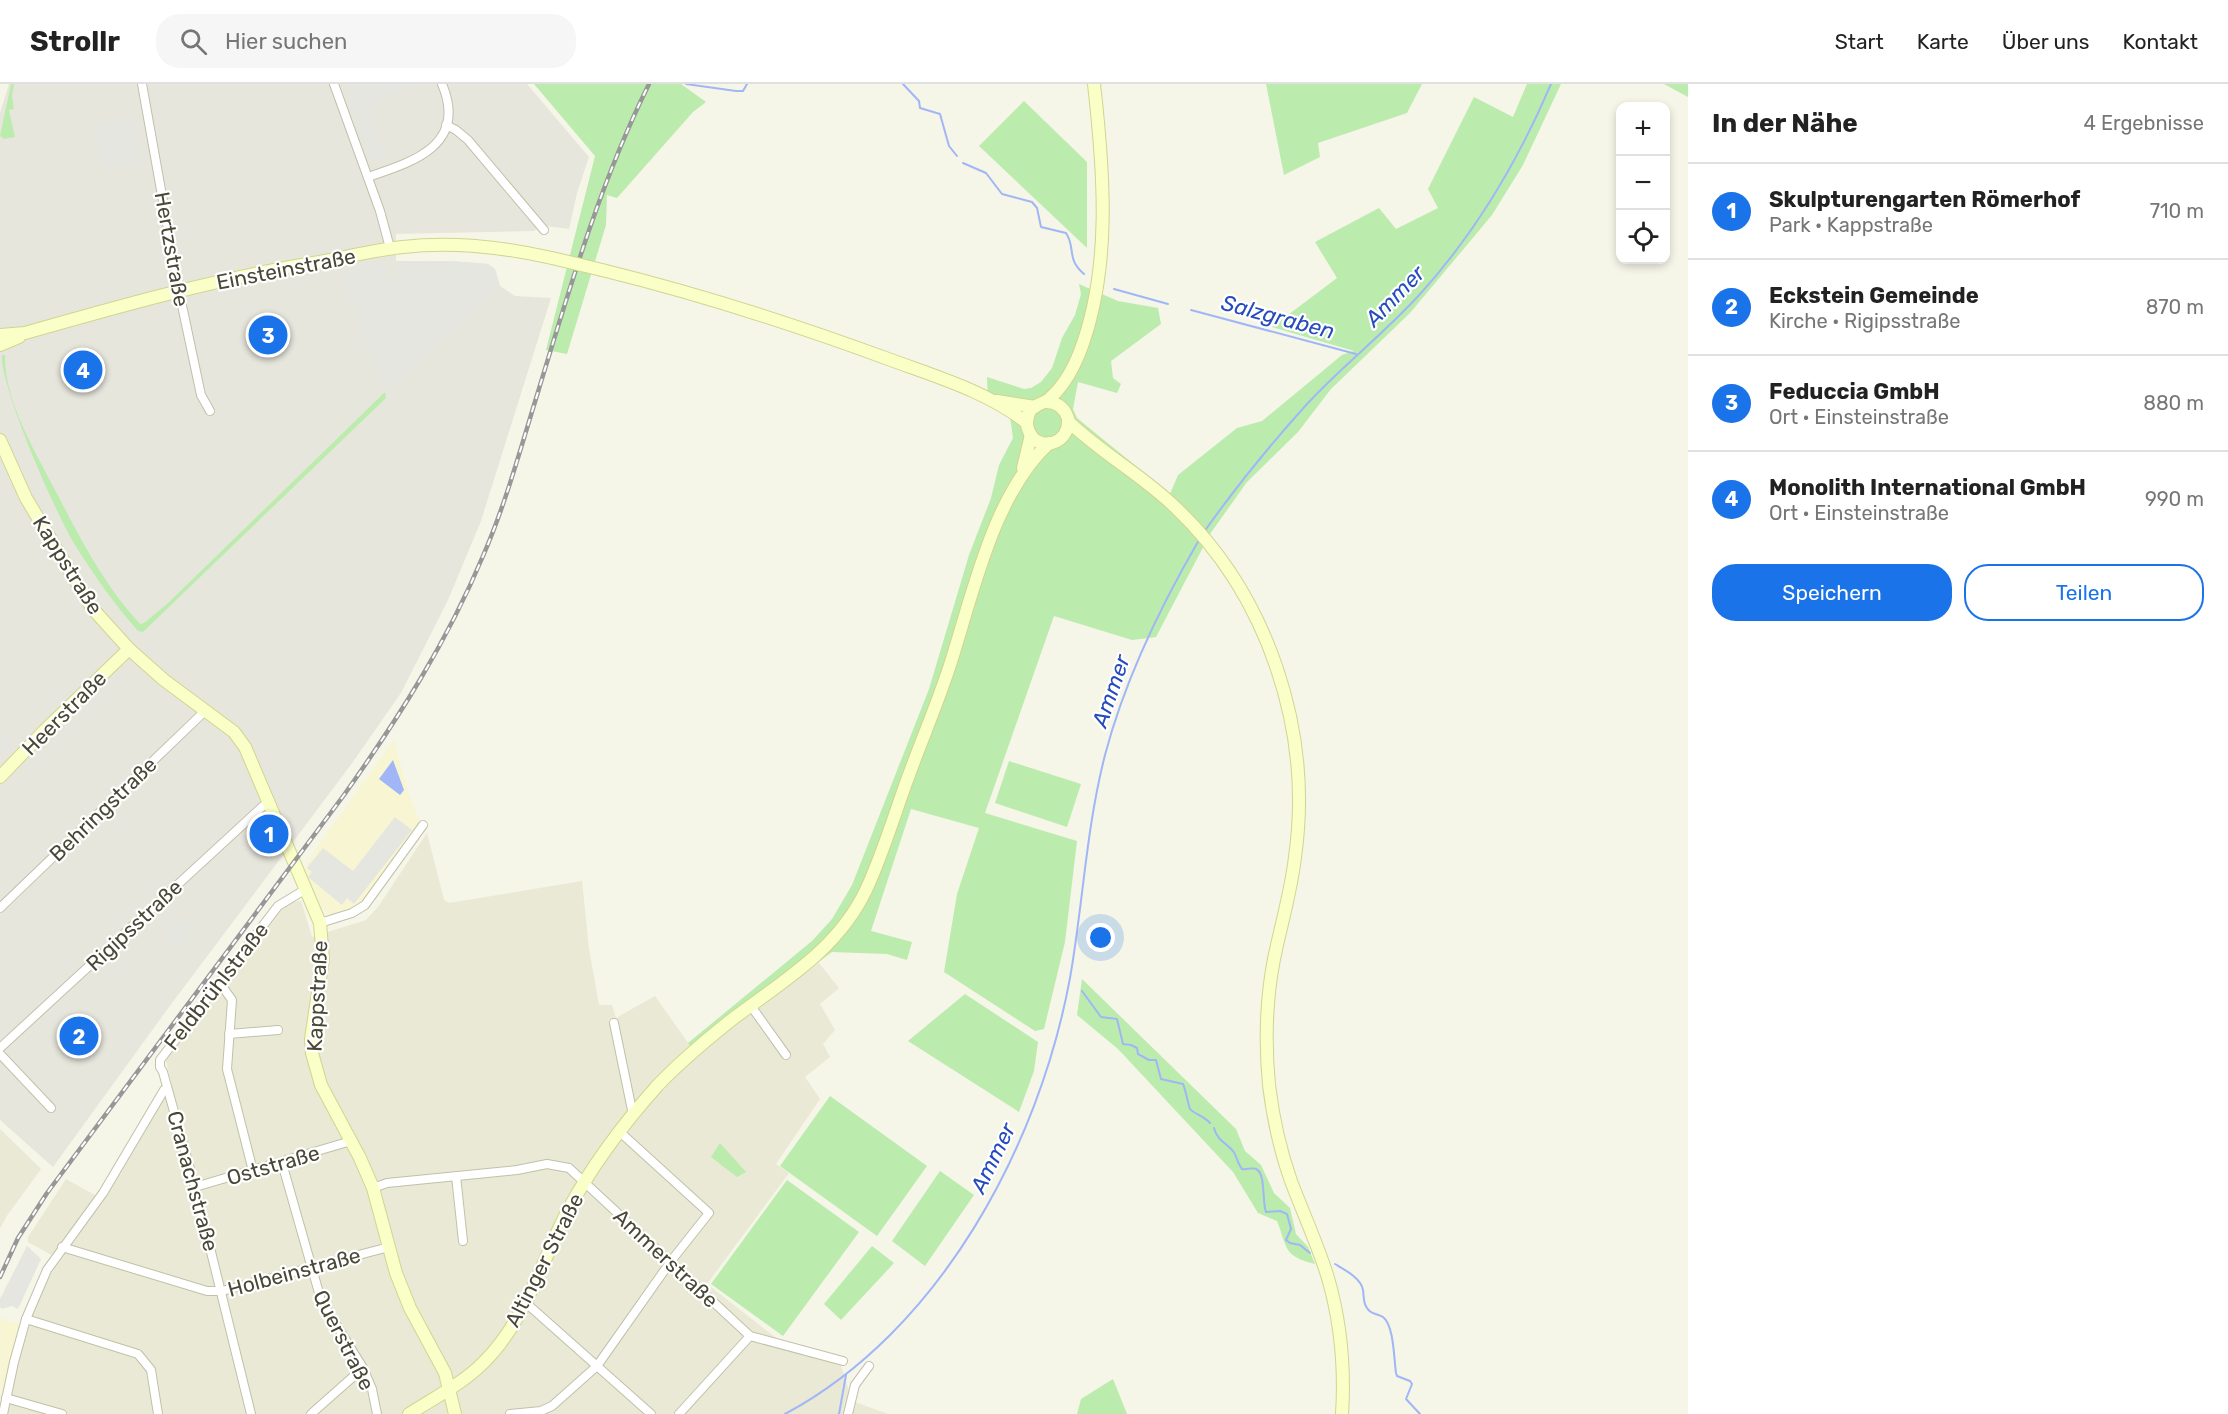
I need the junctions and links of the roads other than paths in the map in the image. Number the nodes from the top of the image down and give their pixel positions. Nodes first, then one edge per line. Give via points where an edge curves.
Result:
1 (142, 84) edge
2 (334, 84) edge
3 (442, 84) edge
4 (1094, 84) edge
5 (446, 125) junction
6 (368, 177) junction
7 (544, 230) dead end
8 (390, 249) junction
9 (180, 290) junction
10 (25, 333) junction
11 (0, 335) edge
12 (0, 345) edge
13 (1069, 376) junction
14 (993, 400) junction
15 (1040, 404) junction
16 (1063, 408) junction
17 (210, 411) dead end
18 (1068, 421) junction
19 (1029, 429) junction
20 (1061, 439) junction
21 (0, 440) edge
22 (1049, 443) junction
23 (1094, 445) junction
24 (1022, 472) junction
25 (129, 649) junction
26 (206, 710) junction
27 (0, 777) edge
28 (269, 804) junction
29 (423, 825) dead end
30 (306, 888) junction
31 (0, 908) edge
32 (320, 923) junction
33 (219, 982) junction
34 (751, 1006) junction
35 (614, 1023) dead end
36 (278, 1030) dead end
37 (229, 1034) junction
38 (0, 1048) edge
39 (0, 1054) edge
40 (786, 1055) dead end
41 (167, 1088) junction
42 (51, 1108) dead end
43 (633, 1115) junction
44 (621, 1133) junction
45 (351, 1142) junction
46 (282, 1162) junction
47 (253, 1171) junction
48 (456, 1176) junction
49 (585, 1182) junction
50 (195, 1187) junction
51 (373, 1188) junction
52 (463, 1241) dead end
53 (62, 1247) junction
54 (389, 1247) junction
55 (671, 1261) junction
56 (311, 1268) junction
57 (222, 1291) junction
58 (526, 1303) junction
59 (26, 1319) junction
60 (750, 1336) junction
61 (843, 1361) dead end
62 (597, 1366) junction
63 (869, 1366) dead end
64 (363, 1368) junction
65 (450, 1388) junction
66 (6, 1398) junction
67 (3, 1414) edge
68 (62, 1414) edge
69 (158, 1414) edge
70 (251, 1414) edge
71 (310, 1414) edge
72 (376, 1414) edge
73 (410, 1414) edge
74 (455, 1414) edge
75 (510, 1414) edge
76 (651, 1414) edge
77 (679, 1414) edge
78 (848, 1414) edge
79 (1342, 1414) edge

1 - 9 street, Hertzstraße
2 - 6 street
3 - 5 street via 448,107
4 - 13 street via 1100,139 1101,246 1091,315
5 - 6 street via 423,156
5 - 7 street via 468,140
6 - 8 street
8 - 9 street, Einsteinstraße
8 - 14 street, Einsteinstraße, bridge via 464,245 510,249 602,270 805,330
9 - 10 street, Einsteinstraße
9 - 17 street, Hertzstraße via 201,395
10 - 11 street, Einsteinstraße
10 - 12 street, Einsteinstraße
13 - 15 street
13 - 16 street
14 - 15 street
14 - 19 street
15 - 16 street via 1054,403
15 - 19 street via 1030,412
16 - 18 street
18 - 20 street
18 - 23 street
19 - 22 street via 1041,442
19 - 24 street
20 - 22 street
20 - 23 street
21 - 25 street, Kappstraße via 26,498 61,560 92,608
22 - 24 street
23 - 79 street via 1145,480 1210,545 1265,638 1286,698 1295,739 1298,837 1269,988 1268,1072 1283,1154 1336,1309 1342,1347
24 - 34 street, Altinger Straße via 987,550 943,687 860,902 827,947
25 - 26 street, Kappstraße
25 - 27 street, Heerstraße
26 - 28 street, Kappstraße via 234,732 245,747
26 - 31 street, Behringstraße
28 - 30 street, Kappstraße
28 - 38 street, Rigipsstraße via 260,808
29 - 32 street via 370,901 352,913
30 - 32 street, Kappstraße
30 - 33 street, Feldbrühlstraße via 278,906
32 - 45 street, Kappstraße via 323,959 312,1053 321,1085
33 - 37 street via 232,1000
33 - 41 street, Feldbrühlstraße via 160,1058
34 - 40 street
34 - 43 street, Altinger Straße via 692,1053
35 - 43 street
36 - 37 street
37 - 47 street via 227,1069
39 - 42 street
41 - 50 street, Cranachstraße
41 - 53 street via 103,1192
43 - 44 street, Altinger Straße
44 - 49 street, Altinger Straße
44 - 55 street via 709,1213
45 - 46 street, Oststraße
45 - 51 street, Kappstraße
46 - 47 street, Oststraße
46 - 56 street, Querstraße
47 - 50 street, Oststraße
48 - 49 street, Ammerstraße via 547,1164 569,1168
48 - 51 street, Ammerstraße
48 - 52 street
49 - 55 street, Ammerstraße
49 - 58 street, Altinger Straße
50 - 57 street, Cranachstraße
51 - 54 street, Kappstraße
53 - 57 street, Holbeinstraße via 207,1291
53 - 59 street via 47,1270
54 - 56 street, Holbeinstraße
54 - 65 street, Kappstraße via 410,1308
55 - 60 street, Ammerstraße
55 - 62 street
56 - 57 street, Holbeinstraße
56 - 64 street, Querstraße via 321,1300
57 - 70 street, Cranachstraße
58 - 62 street
58 - 65 street, Altinger Straße via 485,1362
59 - 66 street
59 - 69 street via 138,1354 152,1371
60 - 61 street, Ammerstraße
60 - 77 street
62 - 75 street via 552,1406
62 - 76 street
63 - 78 street via 855,1385
64 - 71 street
64 - 72 street, Querstraße
65 - 73 street, Altinger Straße
65 - 74 street, Kappstraße
66 - 67 street
66 - 68 street

